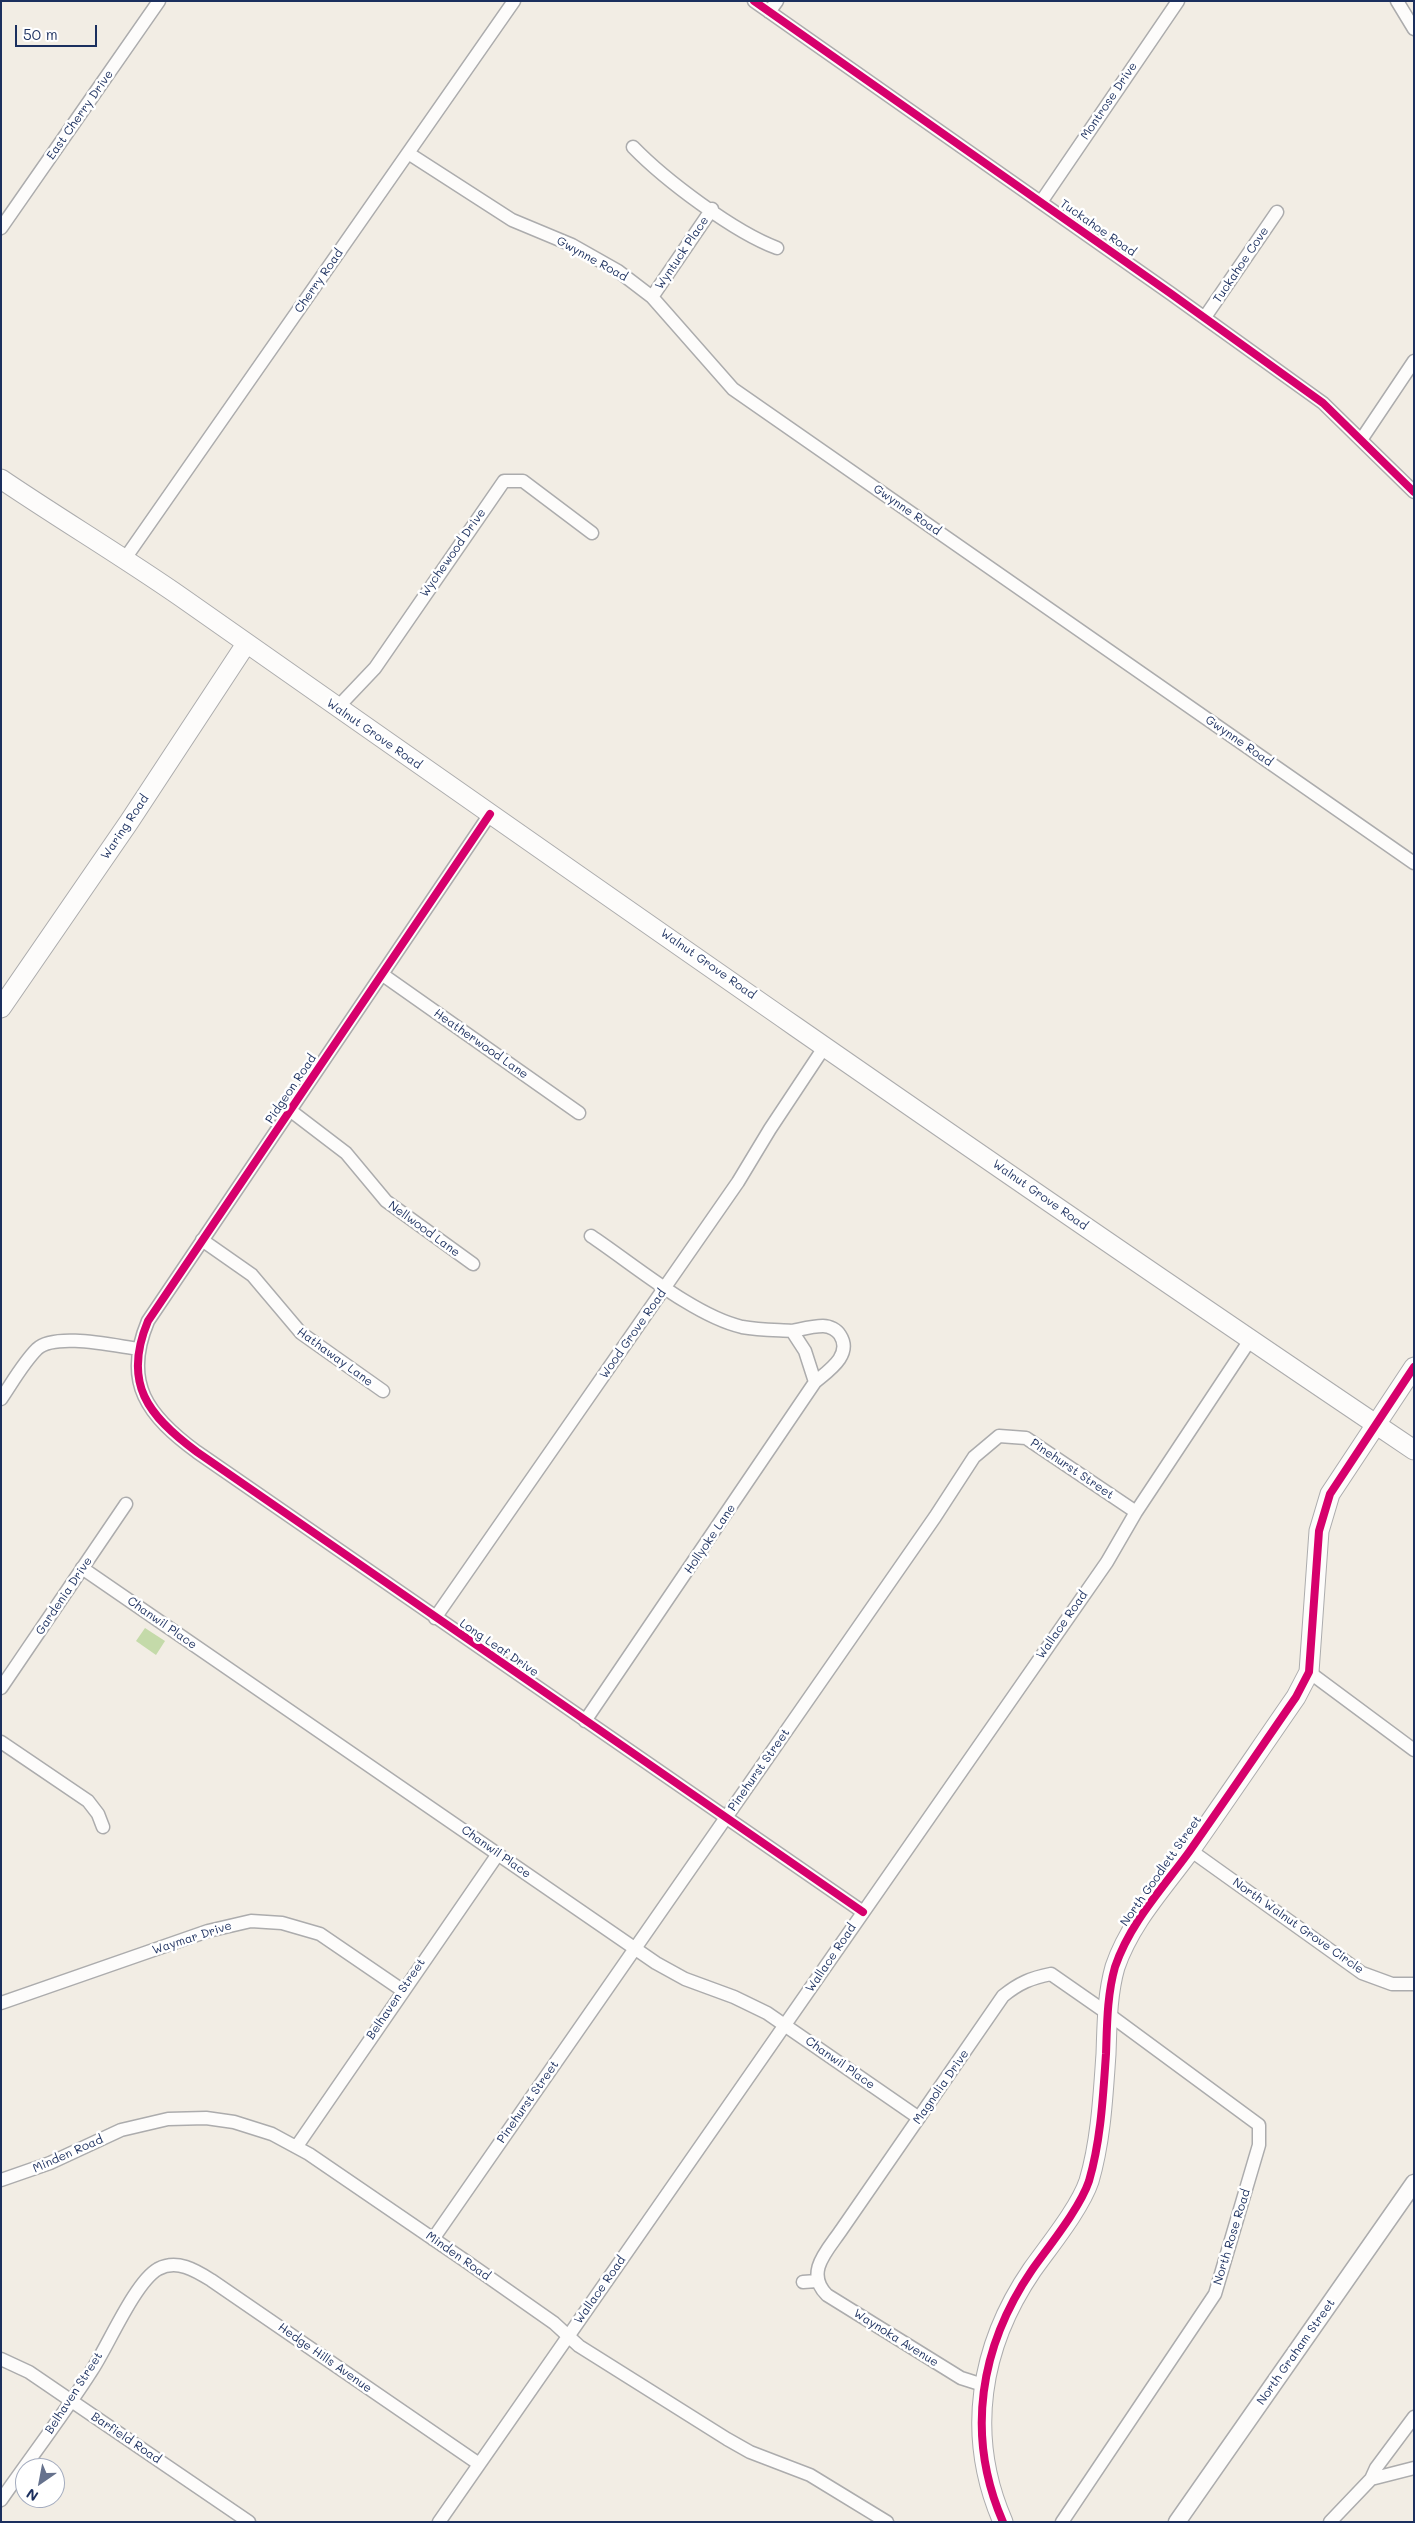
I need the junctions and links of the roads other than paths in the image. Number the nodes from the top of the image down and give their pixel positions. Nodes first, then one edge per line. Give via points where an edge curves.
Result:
1 (158, 1) edge
2 (514, 1) edge
3 (754, 1) edge
4 (1178, 1) edge
5 (1397, 1) edge
6 (773, 7) edge
7 (1414, 29) edge
8 (633, 147) dead end
9 (408, 153) junction
10 (1041, 202) junction
11 (712, 209) junction
12 (1277, 212) dead end
13 (1, 228) edge
14 (777, 248) dead end
15 (652, 297) junction
16 (1205, 317) junction
17 (1414, 361) edge
18 (1361, 440) junction
19 (3, 483) edge
20 (1414, 492) edge
21 (592, 533) dead end
22 (124, 560) junction
23 (246, 644) junction
24 (337, 708) junction
25 (490, 814) junction
26 (1414, 863) edge
27 (382, 975) junction
28 (1, 1008) edge
29 (825, 1046) junction
30 (291, 1111) junction
31 (578, 1113) dead end
32 (591, 1236) dead end
33 (202, 1240) junction
34 (473, 1264) dead end
35 (665, 1287) junction
36 (792, 1331) junction
37 (1250, 1340) junction
38 (139, 1349) junction
39 (1414, 1367) edge
40 (816, 1382) junction
41 (141, 1385) joint
42 (383, 1391) dead end
43 (1, 1399) edge
44 (1376, 1424) junction
45 (1414, 1450) edge
46 (126, 1504) dead end
47 (1136, 1512) junction
48 (82, 1568) junction
49 (435, 1618) junction
50 (1309, 1672) junction
51 (1, 1688) edge
52 (585, 1721) junction
53 (1, 1742) edge
54 (1414, 1750) edge
55 (726, 1818) junction
56 (102, 1827) dead end
57 (1190, 1850) junction
58 (498, 1854) junction
59 (863, 1912) junction
60 (635, 1948) junction
61 (1414, 1984) edge
62 (402, 1990) junction
63 (1, 2003) edge
64 (1108, 2013) junction
65 (785, 2024) junction
66 (920, 2118) junction
67 (296, 2146) junction
68 (1, 2180) edge
69 (1414, 2183) edge
70 (433, 2239) junction
71 (166, 2266) joint
72 (817, 2281) junction
73 (804, 2282) dead end
74 (568, 2337) junction
75 (1, 2358) edge
76 (983, 2385) junction
77 (71, 2401) junction
78 (1414, 2417) edge
79 (479, 2464) junction
80 (1414, 2468) edge
81 (1371, 2479) junction
82 (1, 2500) edge
83 (249, 2522) edge
84 (439, 2522) edge
85 (887, 2522) edge
86 (1003, 2522) edge
87 (1062, 2522) edge
88 (1177, 2522) edge
89 (1330, 2522) edge

1 - 13 street, East Cherry Drive
2 - 9 street, Cherry Road
3 - 6 street, Tuckahoe Road
4 - 10 street, Montrose Drive
5 - 7 street
6 - 10 street, Tuckahoe Road
8 - 11 street, Wyntuck Place via 655,169
9 - 15 street, Gwynne Road via 512,220 572,245 618,271
9 - 22 street, Cherry Road
10 - 16 street, Tuckahoe Road
11 - 14 street, Wyntuck Place via 759,241
11 - 15 street, Wyntuck Place
12 - 16 street, Tuckahoe Cove
15 - 26 street, Gwynne Road via 733,389
16 - 18 street, Tuckahoe Road via 1323,403
17 - 18 street
18 - 20 street, Tuckahoe Road
19 - 22 main road, Walnut Grove Road
21 - 24 street, Wychewood Drive via 523,481 504,481 375,668
22 - 23 main road, Walnut Grove Road
23 - 24 main road, Walnut Grove Road
23 - 28 main road, Waring Road
24 - 25 main road, Walnut Grove Road
25 - 27 street, Pidgeon Road
25 - 29 main road, Walnut Grove Road
27 - 30 street, Pidgeon Road
27 - 31 street, Heatherwood Lane
29 - 35 street, Wood Grove Road via 738,1182
29 - 37 main road, Walnut Grove Road
30 - 33 street, Pidgeon Road
30 - 34 street, Nellwood Lane via 346,1153 386,1201
32 - 35 street
33 - 38 street, Pidgeon Road via 148,1321
33 - 42 street, Hathaway Lane via 252,1274 301,1333
35 - 36 street via 725,1322 756,1329
35 - 49 street, Wood Grove Road
36 - 40 street via 806,1352
36 - 40 street, Hollyoke Lane via 825,1326 840,1333 844,1350
37 - 44 main road, Walnut Grove Road
37 - 47 street, Wallace Road
38 - 41 street, Pidgeon Road
38 - 43 street via 74,1342 44,1345 28,1360
39 - 44 main road, North Goodlett Street
40 - 52 street, Hollyoke Lane
41 - 49 street, Long Leaf Drive via 153,1414 179,1439
44 - 45 main road, Walnut Grove Road
44 - 50 main road, North Goodlett Street via 1330,1494 1319,1531
46 - 48 street, Gardenia Drive
47 - 55 street, Pinehurst Street via 1026,1438 999,1436 974,1457
47 - 59 street, Wallace Road via 1106,1562
48 - 51 street, Gardenia Drive
48 - 58 street, Chanwil Place
49 - 52 street, Long Leaf Drive
50 - 54 street
50 - 57 main road, North Goodlett Street via 1296,1697
52 - 55 street, Long Leaf Drive
53 - 56 street via 88,1801 98,1814
55 - 59 street, Long Leaf Drive
55 - 60 street, Pinehurst Street
57 - 61 street, North Walnut Grove Circle via 1362,1973 1392,1984
57 - 64 main road, North Goodlett Street via 1132,1929 1115,1968
58 - 60 street, Chanwil Place
58 - 62 street, Belhaven Street
59 - 65 street, Wallace Road
60 - 65 street, Chanwil Place via 677,1975 755,2006
60 - 70 street, Pinehurst Street
62 - 63 street, Waymar Drive via 320,1934 282,1922 251,1921 208,1932
62 - 67 street, Belhaven Street
64 - 66 street, Magnolia Drive via 1051,1974 1016,1985 1004,1996
64 - 76 main road, North Goodlett Street via 1099,2132 1088,2183 1072,2213 1013,2299 998,2332
64 - 87 street, North Rose Road via 1259,2125 1259,2145 1215,2294
65 - 66 street, Chanwil Place
65 - 74 street, Wallace Road
66 - 72 street, Magnolia Drive via 820,2262
67 - 68 street, Minden Road via 272,2134 234,2122 206,2118 168,2119 120,2130 50,2163
67 - 70 street, Minden Road
69 - 88 street, North Graham Street
70 - 74 street, Minden Road via 554,2323
71 - 77 street, Belhaven Street via 151,2274
71 - 79 street, Hedge Hills Avenue via 188,2266 199,2272
72 - 73 street
72 - 76 street, Waynoka Avenue via 821,2289 835,2300 961,2378
74 - 79 street, Wallace Road
74 - 85 street, Minden Road via 727,2439 750,2452 810,2474
75 - 77 street, Barfield Road via 21,2367
76 - 86 main road, North Goodlett Street via 982,2422 987,2468
77 - 82 street, Belhaven Street
77 - 83 street, Barfield Road
78 - 81 street
79 - 84 street, Wallace Road
80 - 81 street
81 - 89 street

